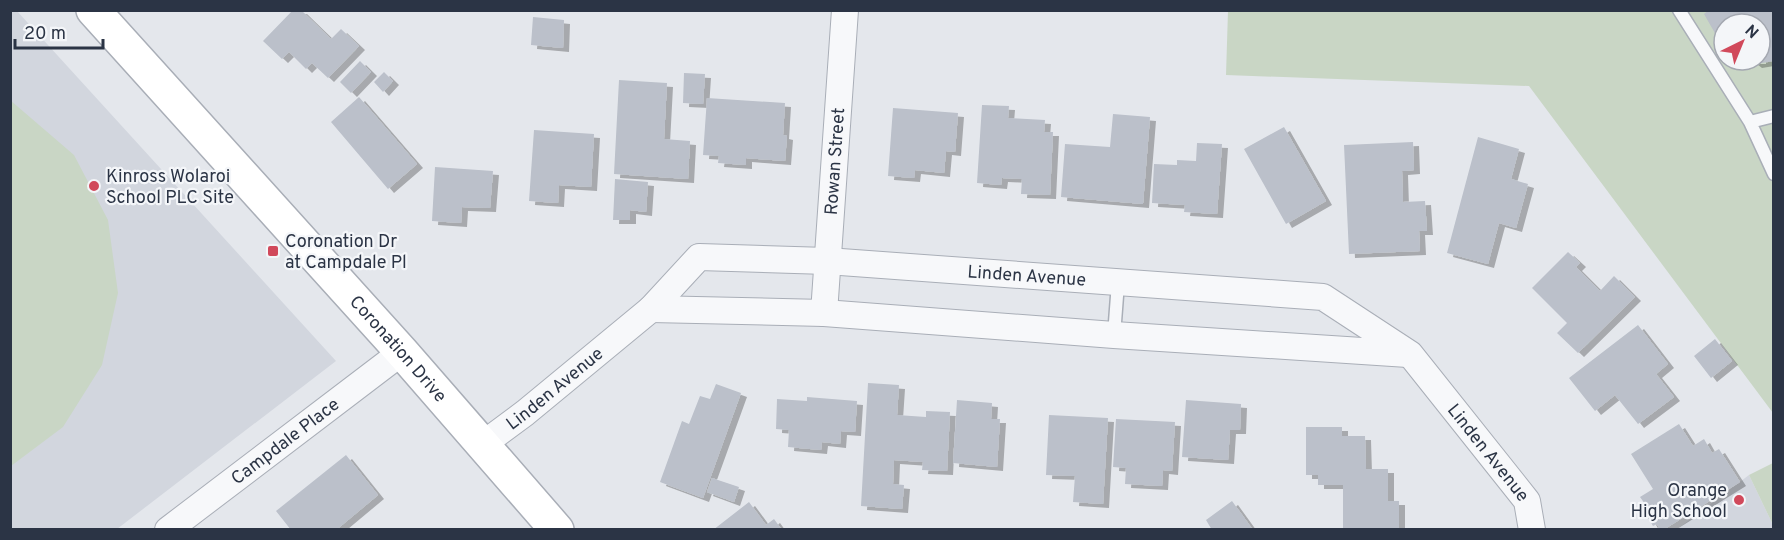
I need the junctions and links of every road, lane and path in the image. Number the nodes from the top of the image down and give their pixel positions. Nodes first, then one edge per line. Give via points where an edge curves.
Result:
1 (93, 10) edge
2 (844, 10) edge
3 (1679, 10) edge
4 (1773, 116) edge
5 (1750, 122) junction
6 (1773, 174) edge
7 (826, 261) junction
8 (1118, 283) junction
9 (651, 309) junction
10 (824, 313) junction
11 (1114, 335) junction
12 (402, 352) junction
13 (1410, 354) junction
14 (482, 445) junction
15 (168, 530) edge
16 (556, 530) edge
17 (1532, 530) edge

1 - 12 main road, Coronation Drive
2 - 7 street, Rowan Street
3 - 5 lane
4 - 5 lane
5 - 6 lane
7 - 8 street, Linden Avenue
7 - 9 street, Linden Avenue via 699,257
7 - 10 street, Rowan Street
8 - 11 lane
8 - 13 street, Linden Avenue via 1323,297
9 - 10 street
9 - 14 street, Linden Avenue
10 - 11 street
11 - 13 street
12 - 14 main road, Coronation Drive
12 - 15 street, Campdale Place
13 - 17 street, Linden Avenue via 1527,501
14 - 16 main road, Coronation Drive

